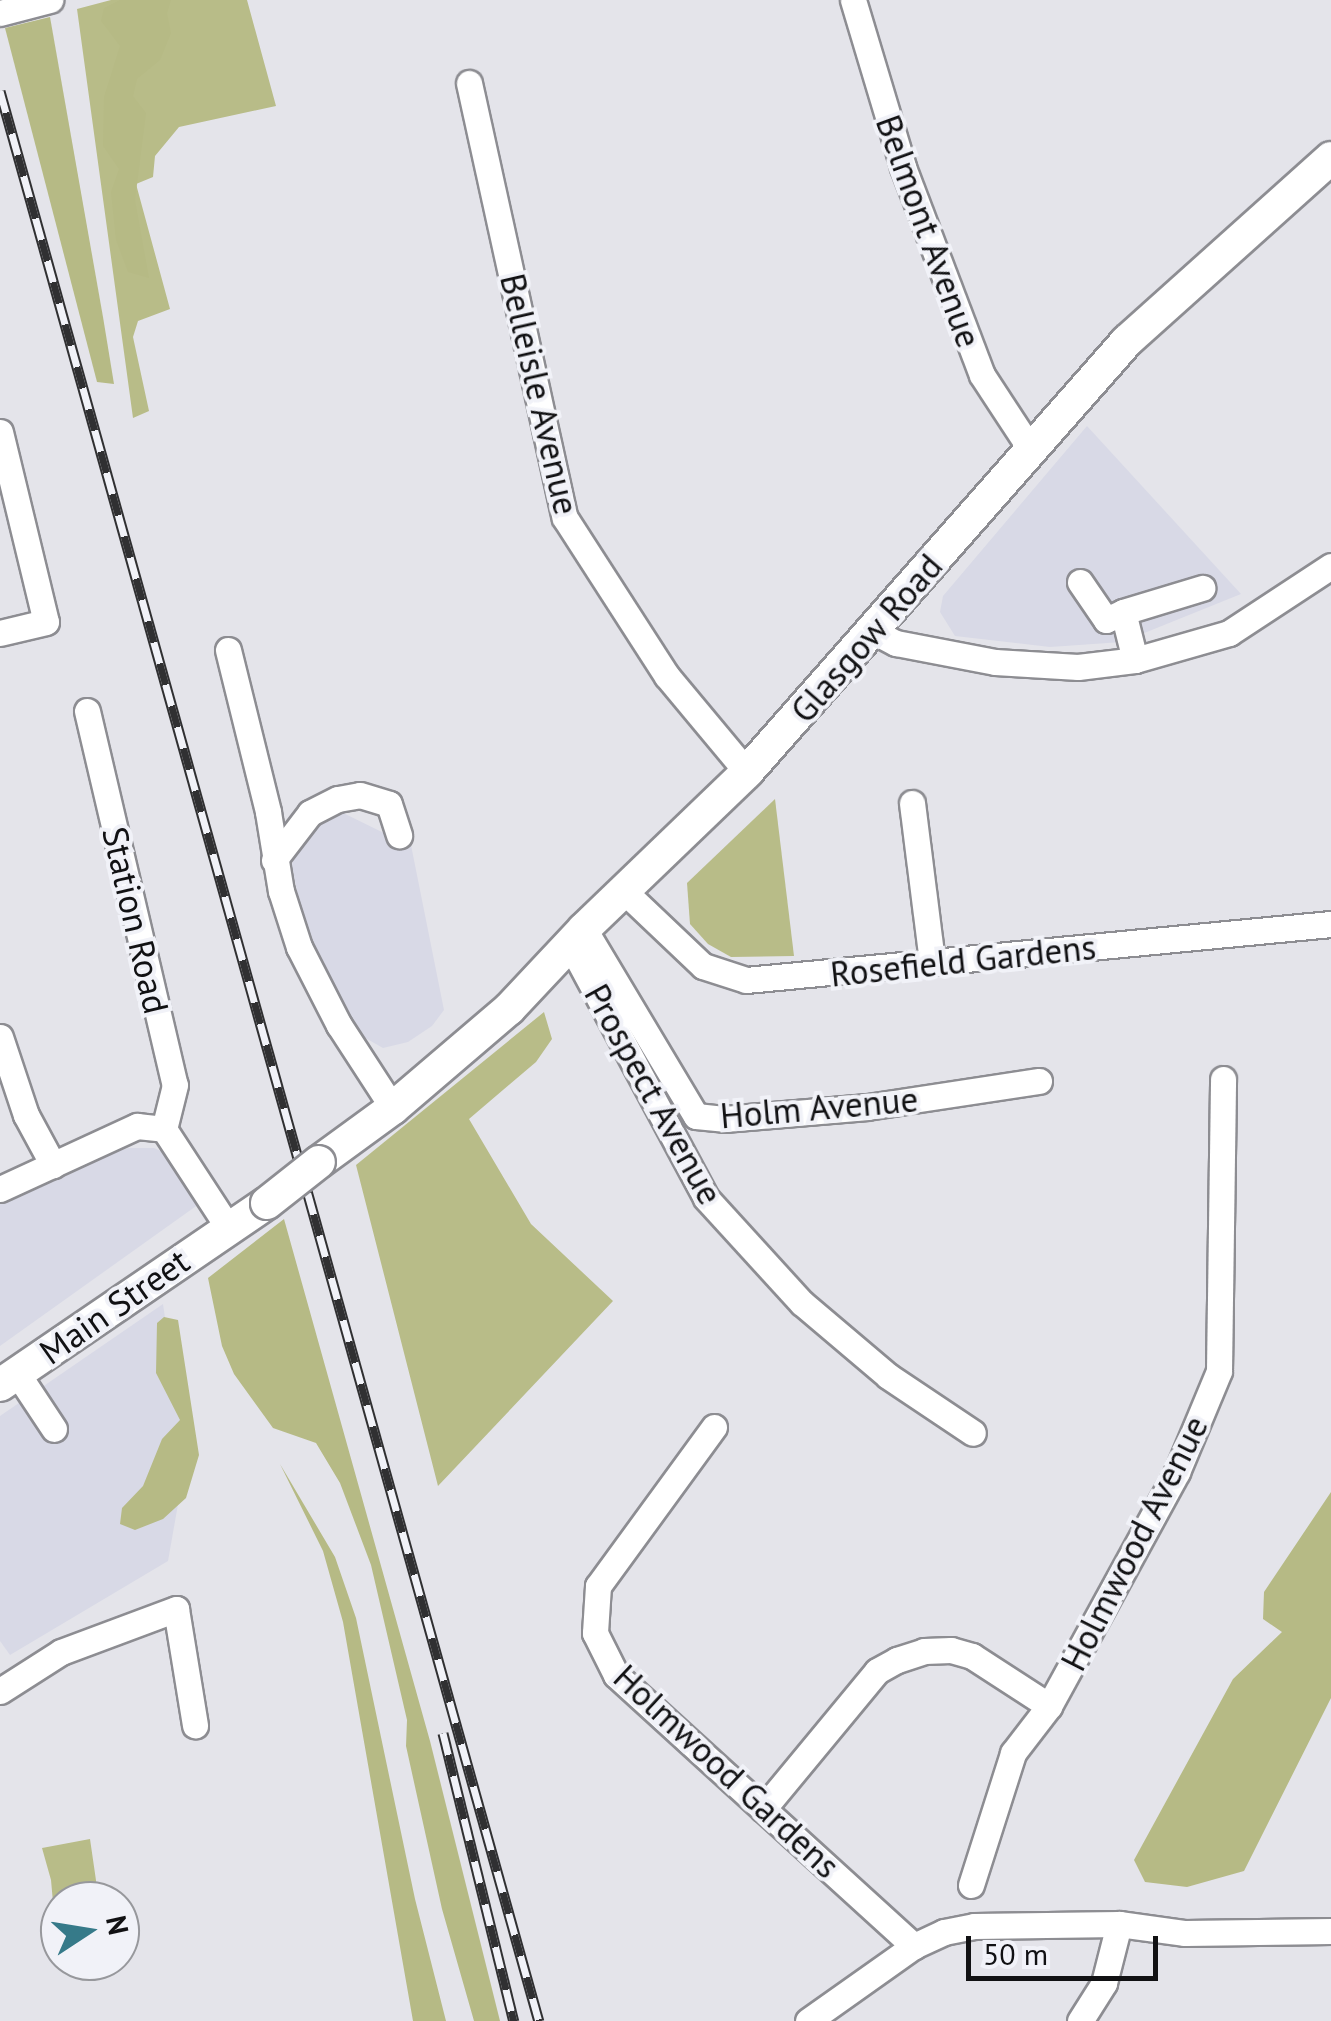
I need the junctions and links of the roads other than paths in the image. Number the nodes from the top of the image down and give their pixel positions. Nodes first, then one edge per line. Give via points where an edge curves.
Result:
1 (50, 0) edge
2 (853, 0) edge
3 (0, 13) edge
4 (469, 83) dead end
5 (1331, 158) edge
6 (0, 432) edge
7 (1031, 450) junction
8 (1331, 566) edge
9 (1080, 582) dead end
10 (1202, 588) dead end
11 (1123, 612) junction
12 (873, 630) junction
13 (0, 634) edge
14 (228, 650) dead end
15 (1135, 660) junction
16 (87, 711) dead end
17 (747, 772) junction
18 (912, 803) dead end
19 (399, 835) dead end
20 (274, 860) junction
21 (626, 893) junction
22 (1331, 924) edge
23 (577, 936) junction
24 (932, 962) junction
25 (0, 1036) edge
26 (1223, 1079) dead end
27 (1040, 1082) dead end
28 (392, 1108) junction
29 (164, 1129) junction
30 (53, 1165) junction
31 (0, 1189) edge
32 (228, 1227) junction
33 (9, 1379) edge
34 (714, 1427) dead end
35 (54, 1429) dead end
36 (973, 1433) dead end
37 (0, 1691) edge
38 (1049, 1706) junction
39 (195, 1726) dead end
40 (764, 1808) junction
41 (971, 1885) dead end
42 (1119, 1924) junction
43 (1331, 1931) edge
44 (914, 1946) junction
45 (808, 2021) edge
46 (1080, 2021) edge

1 - 3 street
2 - 7 street, Belmont Avenue via 903,167 982,375
4 - 17 street, Belleisle Avenue via 564,518 667,676
5 - 7 main road, Glasgow Road via 1126,341
6 - 13 street via 46,622
7 - 12 main road, Glasgow Road
8 - 15 street via 1229,633
9 - 11 street via 1106,620
10 - 11 street
11 - 15 street
12 - 15 street via 896,643 995,662 1078,666
12 - 17 main road, Glasgow Road
14 - 20 street
16 - 29 street, Station Road via 175,1085
17 - 21 main road, Glasgow Road
18 - 24 street
19 - 20 street via 389,804 375,796 338,799 310,813
20 - 28 street via 299,947
21 - 23 main road, Glasgow Road
21 - 24 street, Rosefield Gardens via 703,966 746,980
22 - 24 street, Rosefield Gardens
23 - 27 street, Holm Avenue via 696,1116 867,1107
23 - 28 main road, Glasgow Road via 510,1009
23 - 36 street, Prospect Avenue via 706,1198 802,1303 888,1376
25 - 30 street via 26,1115
26 - 38 street, Holmwood Avenue via 1219,1371 1177,1472
28 - 32 main road, Main Street, bridge
29 - 30 street via 136,1126
29 - 32 street
30 - 31 street
32 - 33 main road, Main Street
33 - 35 street
34 - 40 street, Holmwood Gardens via 598,1586 595,1633 616,1675
37 - 39 street via 60,1652 176,1609
38 - 40 street, Holmwood Avenue via 962,1653 924,1651 897,1660 878,1671
38 - 41 street, Holmwood Avenue via 1013,1753
40 - 44 street, Holmwood Gardens
42 - 43 street via 1185,1933
42 - 44 street via 974,1926
42 - 46 street via 1104,1983
44 - 45 street

